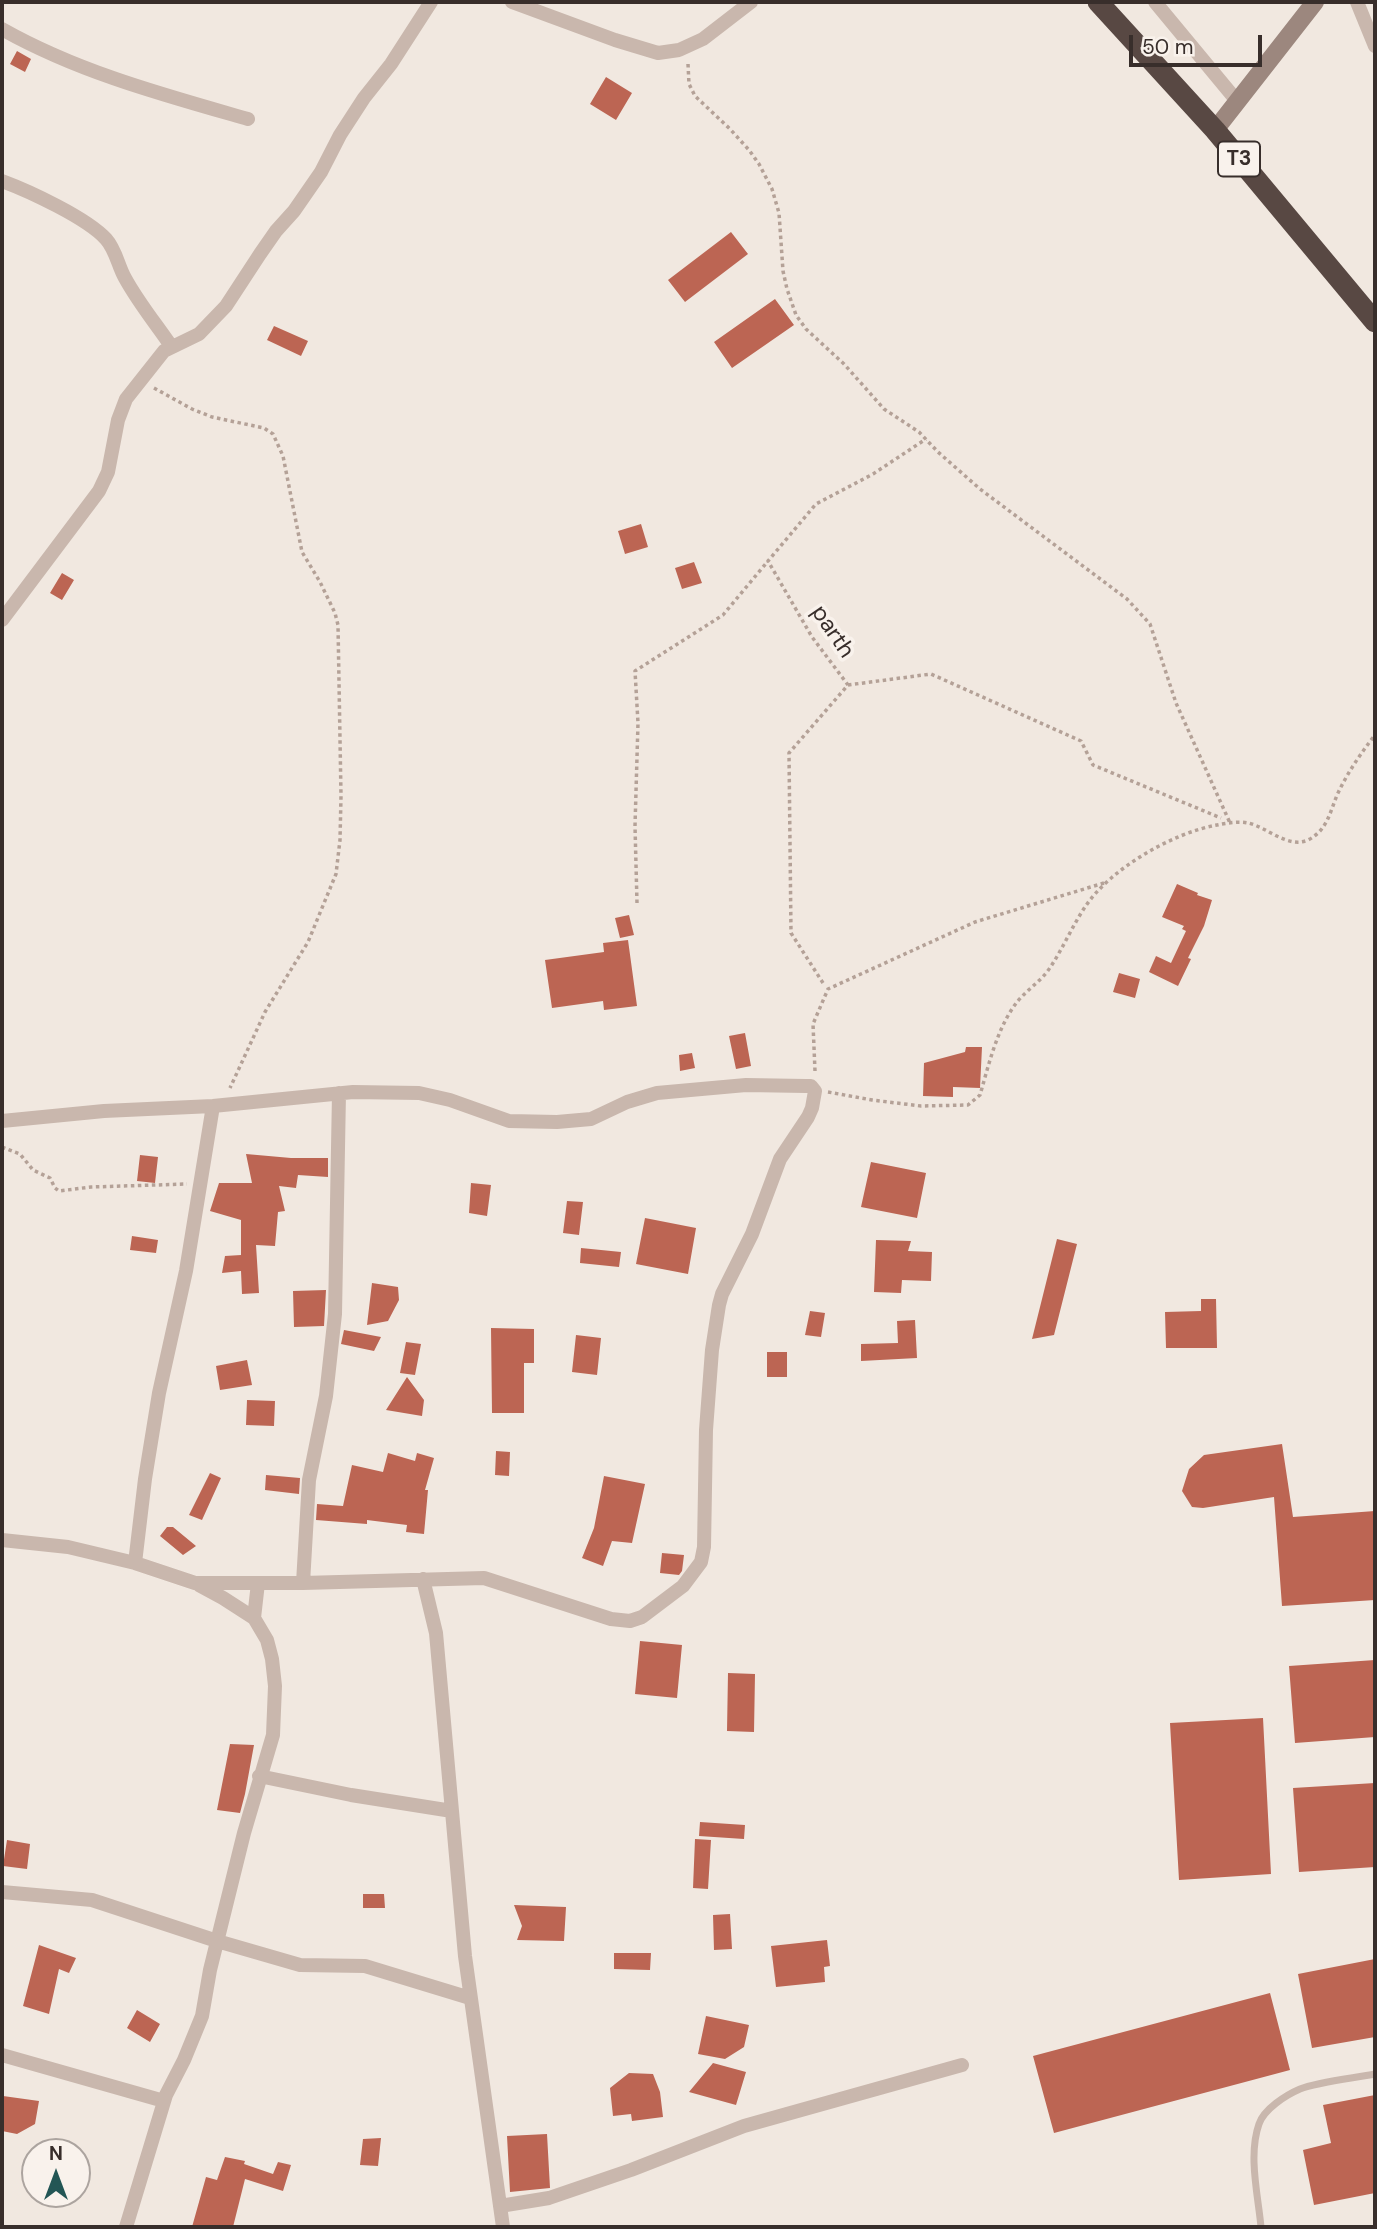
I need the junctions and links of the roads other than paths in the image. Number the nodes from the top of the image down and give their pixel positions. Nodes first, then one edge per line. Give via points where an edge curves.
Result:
1 (431, 2) edge
2 (512, 2) edge
3 (751, 2) edge
4 (1098, 2) edge
5 (1155, 2) edge
6 (1315, 2) edge
7 (1357, 2) edge
8 (2, 29) edge
9 (1375, 46) edge
10 (1237, 101) junction
11 (248, 119) dead end
12 (1215, 130) junction
13 (2, 181) edge
14 (1375, 322) edge
15 (171, 346) junction
16 (2, 620) edge
17 (339, 1093) junction
18 (218, 1105) junction
19 (2, 1122) edge
20 (2, 1540) edge
21 (135, 1563) junction
22 (423, 1579) junction
23 (195, 1583) junction
24 (258, 1583) junction
25 (303, 1583) junction
26 (254, 1618) junction
27 (259, 1776) junction
28 (452, 1811) junction
29 (2, 1892) edge
30 (217, 1941) junction
31 (470, 1998) junction
32 (2, 2054) edge
33 (962, 2065) dead end
34 (1375, 2074) edge
35 (164, 2101) junction
36 (500, 2206) junction
37 (126, 2227) edge
38 (503, 2227) edge
39 (1261, 2227) edge

1 - 15 street via 364,97 295,211 226,306 199,334
2 - 3 street via 649,51 668,52 703,39
4 - 12 highway, T3
5 - 10 street
6 - 10 street
7 - 9 street
8 - 11 street via 86,69
10 - 12 street
12 - 14 highway, T3
13 - 15 street via 77,218 105,238 124,277
15 - 16 street via 121,409 108,472 99,491
17 - 18 street
17 - 22 street via 419,1093 509,1121 532,1123 590,1119 638,1098 675,1091 746,1085 811,1086 815,1091 808,1117 780,1158 752,1234 722,1294 706,1430 704,1547 701,1562 684,1586 642,1616 621,1621 484,1578
17 - 25 street via 335,1314 326,1396 309,1480
18 - 19 street
18 - 21 street via 159,1393
20 - 21 street via 68,1547
21 - 23 street
22 - 25 street
22 - 28 street via 436,1633
23 - 24 street
23 - 26 street
24 - 25 street
24 - 26 street
26 - 27 street via 267,1640 275,1686 273,1735
27 - 28 street
27 - 30 street
28 - 31 street
29 - 30 street via 92,1900
30 - 31 street via 299,1965 365,1966
30 - 35 street via 202,2017
31 - 36 street
32 - 35 street
33 - 36 street via 744,2126 549,2198
34 - 39 lane via 1301,2089 1276,2103 1259,2121 1255,2171
35 - 37 street
36 - 38 street

